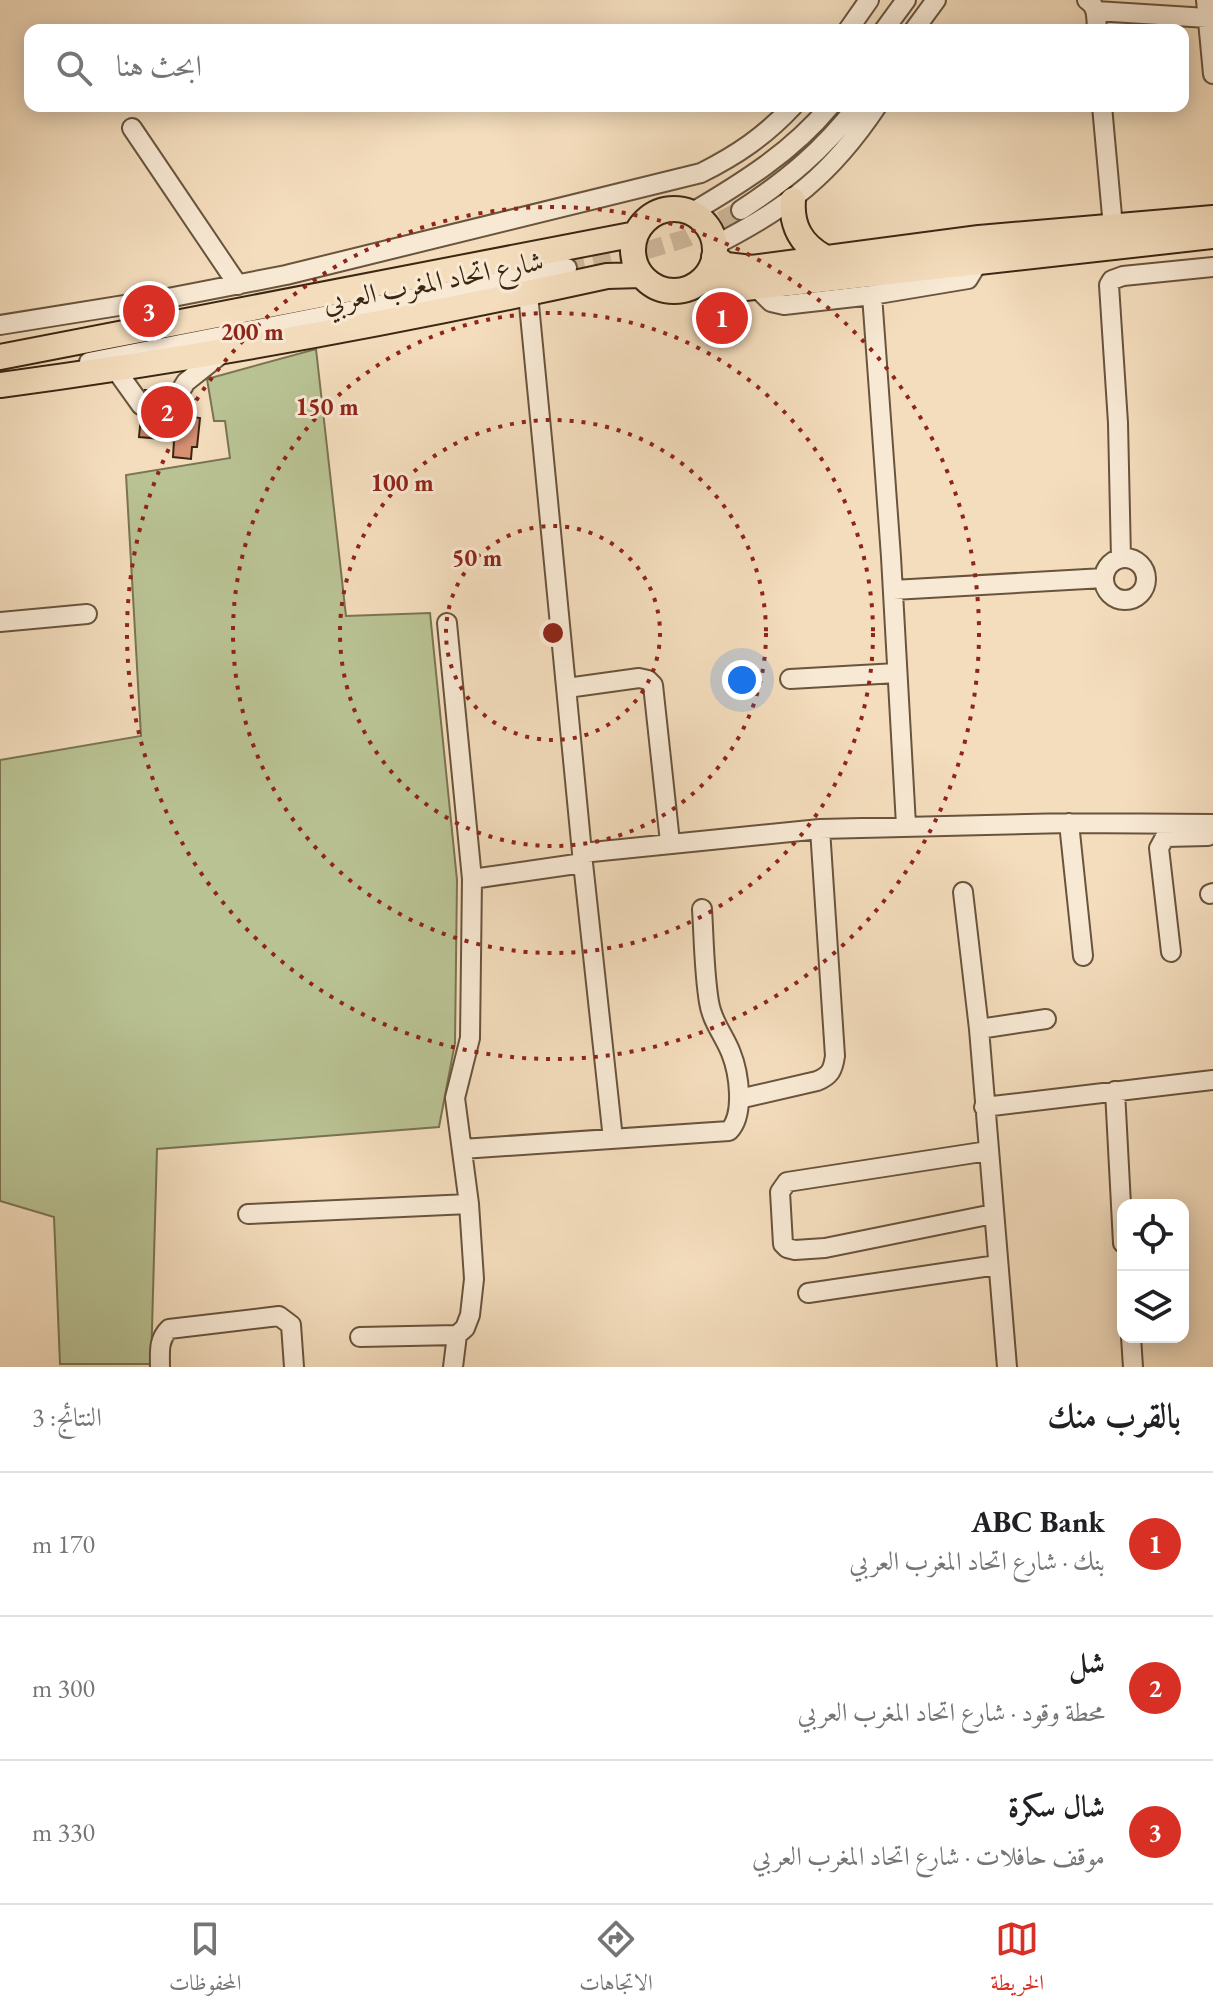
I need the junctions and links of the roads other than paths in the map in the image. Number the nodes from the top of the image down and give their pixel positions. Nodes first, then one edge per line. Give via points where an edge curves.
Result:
1 (869, 0) edge
2 (906, 0) edge
3 (936, 0) edge
4 (947, 0) edge
5 (1092, 5) edge
6 (1207, 9) edge
7 (852, 24) edge
8 (888, 24) edge
9 (918, 24) edge
10 (931, 24) edge
11 (1213, 74) edge
12 (787, 112) edge
13 (824, 112) edge
14 (852, 112) edge
15 (873, 112) edge
16 (1103, 112) edge
17 (132, 128) dead end
18 (793, 200) junction
19 (741, 210) tunnel mouth
20 (691, 213) junction
21 (1213, 218) edge
22 (1113, 227) junction
23 (636, 234) junction
24 (1213, 236) edge
25 (714, 251) junction
26 (824, 257) junction
27 (979, 261) junction
28 (1213, 267) edge
29 (567, 268) tunnel mouth
30 (641, 275) junction
31 (703, 280) junction
32 (238, 285) junction
33 (755, 286) junction
34 (528, 294) junction
35 (872, 295) junction
36 (0, 325) edge
37 (225, 351) junction
38 (0, 357) edge
39 (116, 370) junction
40 (0, 382) edge
41 (176, 398) tunnel mouth
42 (141, 405) dead end
43 (1121, 558) junction
44 (1104, 578) junction
45 (893, 590) junction
46 (87, 614) dead end
47 (0, 622) edge
48 (447, 623) dead end
49 (897, 673) junction
50 (790, 679) dead end
51 (567, 688) junction
52 (1069, 823) junction
53 (1213, 824) edge
54 (906, 825) junction
55 (820, 829) junction
56 (1213, 836) edge
57 (670, 842) junction
58 (583, 858) junction
59 (472, 879) junction
60 (963, 892) dead end
61 (702, 909) dead end
62 (1171, 952) dead end
63 (1083, 956) dead end
64 (1046, 1019) dead end
65 (979, 1029) junction
66 (1213, 1080) edge
67 (1115, 1091) junction
68 (739, 1099) junction
69 (984, 1107) junction
70 (613, 1139) junction
71 (462, 1149) junction
72 (988, 1151) junction
73 (1121, 1199) edge
74 (469, 1204) junction
75 (248, 1214) dead end
76 (993, 1214) junction
77 (997, 1265) junction
78 (808, 1293) dead end
79 (457, 1335) junction
80 (360, 1337) dead end
81 (1131, 1343) edge
82 (160, 1367) edge
83 (294, 1367) edge
84 (453, 1367) edge
85 (1007, 1367) edge
86 (1133, 1367) edge

1 - 7 street
2 - 8 street
3 - 9 street
4 - 10 street
5 - 6 street
6 - 11 street
12 - 32 street via 737,156 701,173
13 - 20 street via 795,144
14 - 19 street via 804,166
15 - 18 street via 853,142
16 - 22 street
17 - 32 street
18 - 25 street
18 - 26 main road via 795,228
20 - 23 main road via 659,212
20 - 25 main road via 707,226
21 - 22 main road
22 - 26 main road
23 - 30 main road via 632,251
23 - 38 main road, شارع اتحاد المغرب العربي
24 - 27 main road
25 - 26 main road via 726,265 739,268
25 - 31 main road
27 - 33 main road
27 - 35 street via 968,279
28 - 43 street via 1123,276 1109,285
29 - 40 street
30 - 31 main road via 671,291
30 - 34 main road, شارع اتحاد المغرب العربي via 607,276
31 - 33 main road via 728,288
32 - 36 street
33 - 35 street via 771,302 784,305
34 - 37 main road, شارع اتحاد المغرب العربي
34 - 51 street
35 - 45 street
37 - 39 main road, شارع اتحاد المغرب العربي
37 - 41 street via 186,382
39 - 40 main road, شارع اتحاد المغرب العربي
39 - 42 street
43 - 44 street via 1109,565
43 - 44 street via 1142,567 1145,582 1137,595 1115,597
44 - 45 street
45 - 49 street
46 - 47 street
48 - 59 street
49 - 50 street
49 - 54 street
51 - 57 street via 639,678 653,685
51 - 58 street
52 - 53 street
52 - 54 street
52 - 63 street
54 - 55 street
55 - 57 street
55 - 68 street via 833,1069 817,1081
56 - 62 street via 1161,841
57 - 58 street
58 - 59 street
58 - 70 street
59 - 71 street via 470,1038 455,1098
60 - 65 street
61 - 68 street via 708,1001 732,1055
64 - 65 street
65 - 69 street
66 - 67 street
67 - 69 street
67 - 73 street
68 - 70 street via 729,1131
69 - 72 street
70 - 71 street
71 - 74 street
72 - 76 street
72 - 76 street via 787,1182 780,1192 783,1244 795,1250 825,1248
74 - 75 street
74 - 79 street via 473,1300 465,1328
76 - 77 street
77 - 78 street
77 - 85 street
79 - 80 street
79 - 84 street
81 - 86 street
82 - 83 street via 160,1345 169,1329 279,1316 291,1325

